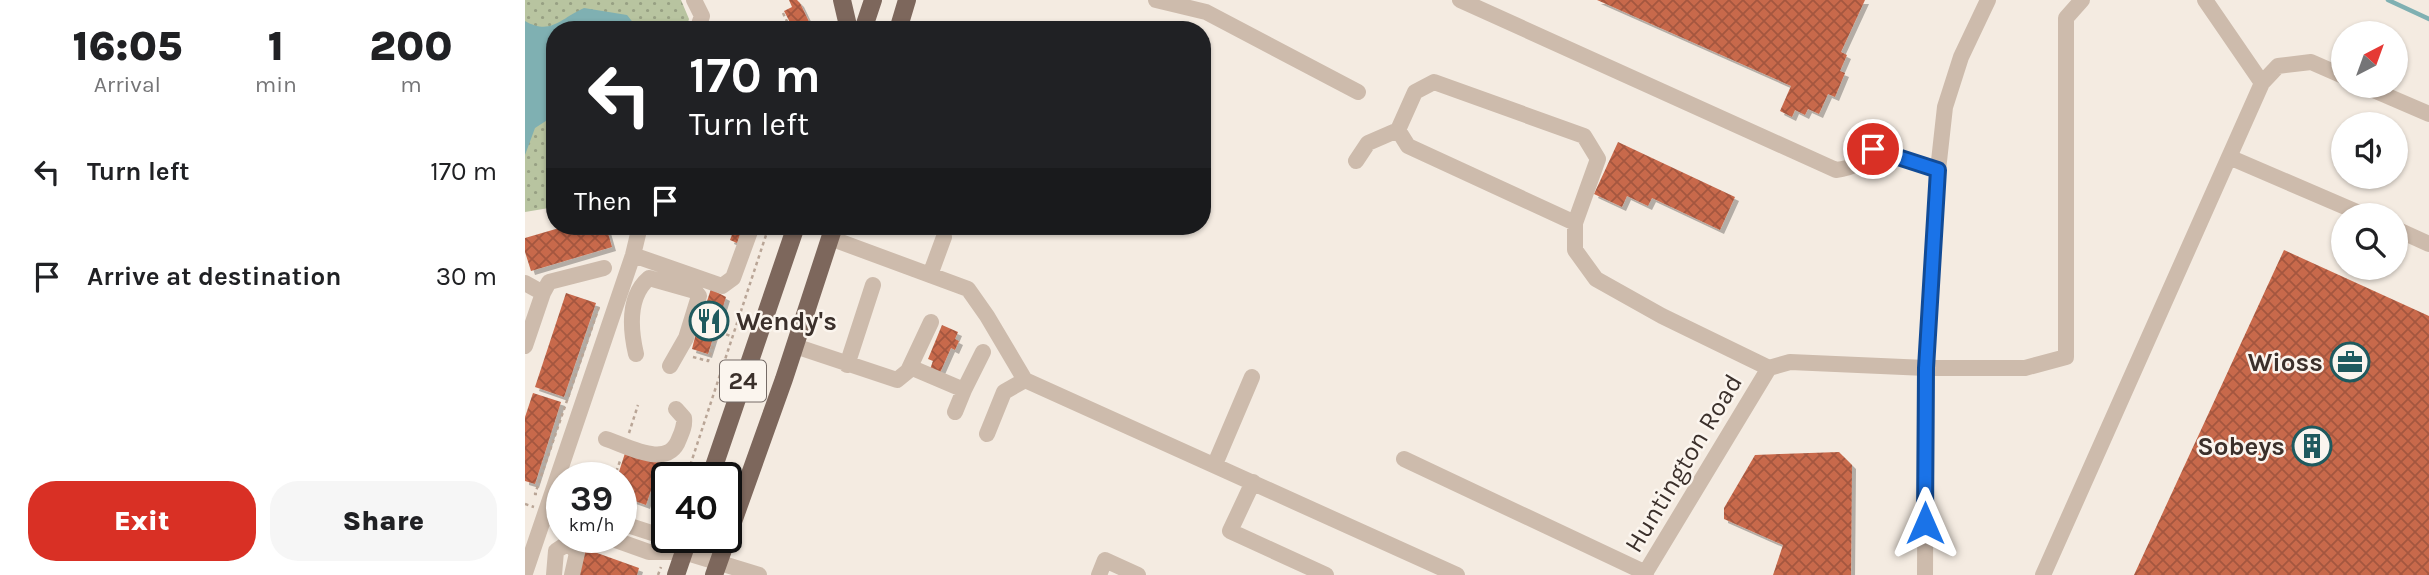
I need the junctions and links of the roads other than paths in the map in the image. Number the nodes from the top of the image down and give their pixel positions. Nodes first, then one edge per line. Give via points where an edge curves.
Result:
1 (694, 0) edge
2 (842, 0) edge
3 (873, 0) edge
4 (907, 0) edge
5 (1156, 0) edge
6 (1461, 0) edge
7 (1988, 0) edge
8 (2082, 0) edge
9 (2205, 0) edge
10 (700, 21) edge
11 (847, 21) edge
12 (866, 21) edge
13 (901, 21) edge
14 (2331, 71) edge
15 (2262, 83) junction
16 (1357, 92) dead end
17 (2392, 98) edge
18 (2429, 114) edge
19 (1398, 130) junction
20 (2229, 156) junction
21 (1356, 161) dead end
22 (1938, 170) junction
23 (2337, 203) edge
24 (1575, 223) junction
25 (2408, 234) edge
26 (638, 235) edge
27 (749, 235) edge
28 (793, 235) edge
29 (831, 235) edge
30 (839, 235) edge
31 (944, 237) dead end
32 (2429, 244) edge
33 (633, 255) junction
34 (604, 268) dead end
35 (930, 275) junction
36 (525, 283) edge
37 (873, 285) dead end
38 (543, 293) junction
39 (931, 322) dead end
40 (525, 346) edge
41 (795, 346) junction
42 (982, 352) dead end
43 (636, 354) dead end
44 (846, 365) junction
45 (670, 366) dead end
46 (910, 367) junction
47 (1769, 368) junction
48 (1926, 368) junction
49 (1252, 377) dead end
50 (1025, 380) junction
51 (964, 390) junction
52 (676, 410) dead end
53 (955, 412) dead end
54 (987, 434) dead end
55 (606, 439) dead end
56 (1404, 459) dead end
57 (568, 462) edge
58 (715, 462) edge
59 (1215, 464) junction
60 (1253, 482) junction
61 (545, 516) edge
62 (681, 553) edge
63 (697, 553) edge
64 (716, 568) edge
65 (668, 571) edge
66 (1437, 571) edge
67 (525, 573) edge
68 (1645, 574) edge
69 (554, 575) edge
70 (572, 575) edge
71 (759, 575) edge
72 (1099, 575) edge
73 (1138, 575) edge
74 (1326, 575) edge
75 (1457, 575) edge
76 (1925, 575) edge
77 (2043, 575) edge

1 - 10 street
2 - 11 main road
3 - 12 main road
4 - 13 main road
5 - 16 street via 1206,12
6 - 22 street via 1836,170 1864,160 1873,149
7 - 22 street via 1961,57 1945,107
8 - 48 street, Huntington Road via 2066,18 2066,357 2025,368
9 - 15 street
14 - 15 street via 2311,62 2279,66
15 - 20 street
17 - 18 street
19 - 21 street via 1368,143
19 - 24 street via 1408,146
19 - 24 street via 1415,92 1434,82 1584,136 1598,159
20 - 23 street
20 - 77 street
22 - 48 street
24 - 47 street via 1575,250 1596,279
25 - 32 street
26 - 33 street
27 - 33 street via 735,274 722,286
28 - 58 main road, 24
29 - 41 main road, 24
30 - 35 street
31 - 35 street
33 - 57 street
34 - 38 street via 549,282
35 - 50 street via 968,289
36 - 38 street
37 - 44 street
38 - 40 street
39 - 46 street
41 - 44 street
41 - 64 main road, 24
42 - 51 street
43 - 45 street via 633,305 641,285 649,278 695,291 699,296 686,338
44 - 46 street via 897,380
46 - 51 street
47 - 48 street, Huntington Road via 1790,362
47 - 68 street, Huntington Road
48 - 76 street
49 - 59 street
50 - 54 street via 1004,393
50 - 59 street
51 - 53 street
52 - 55 street via 685,425 670,454 653,455
56 - 68 street
59 - 60 street
60 - 66 street
60 - 74 street via 1230,531
61 - 67 street
62 - 65 main road
63 - 64 street
64 - 71 street
66 - 75 street
69 - 70 street via 556,551 565,545 577,553
72 - 73 street via 1105,560

